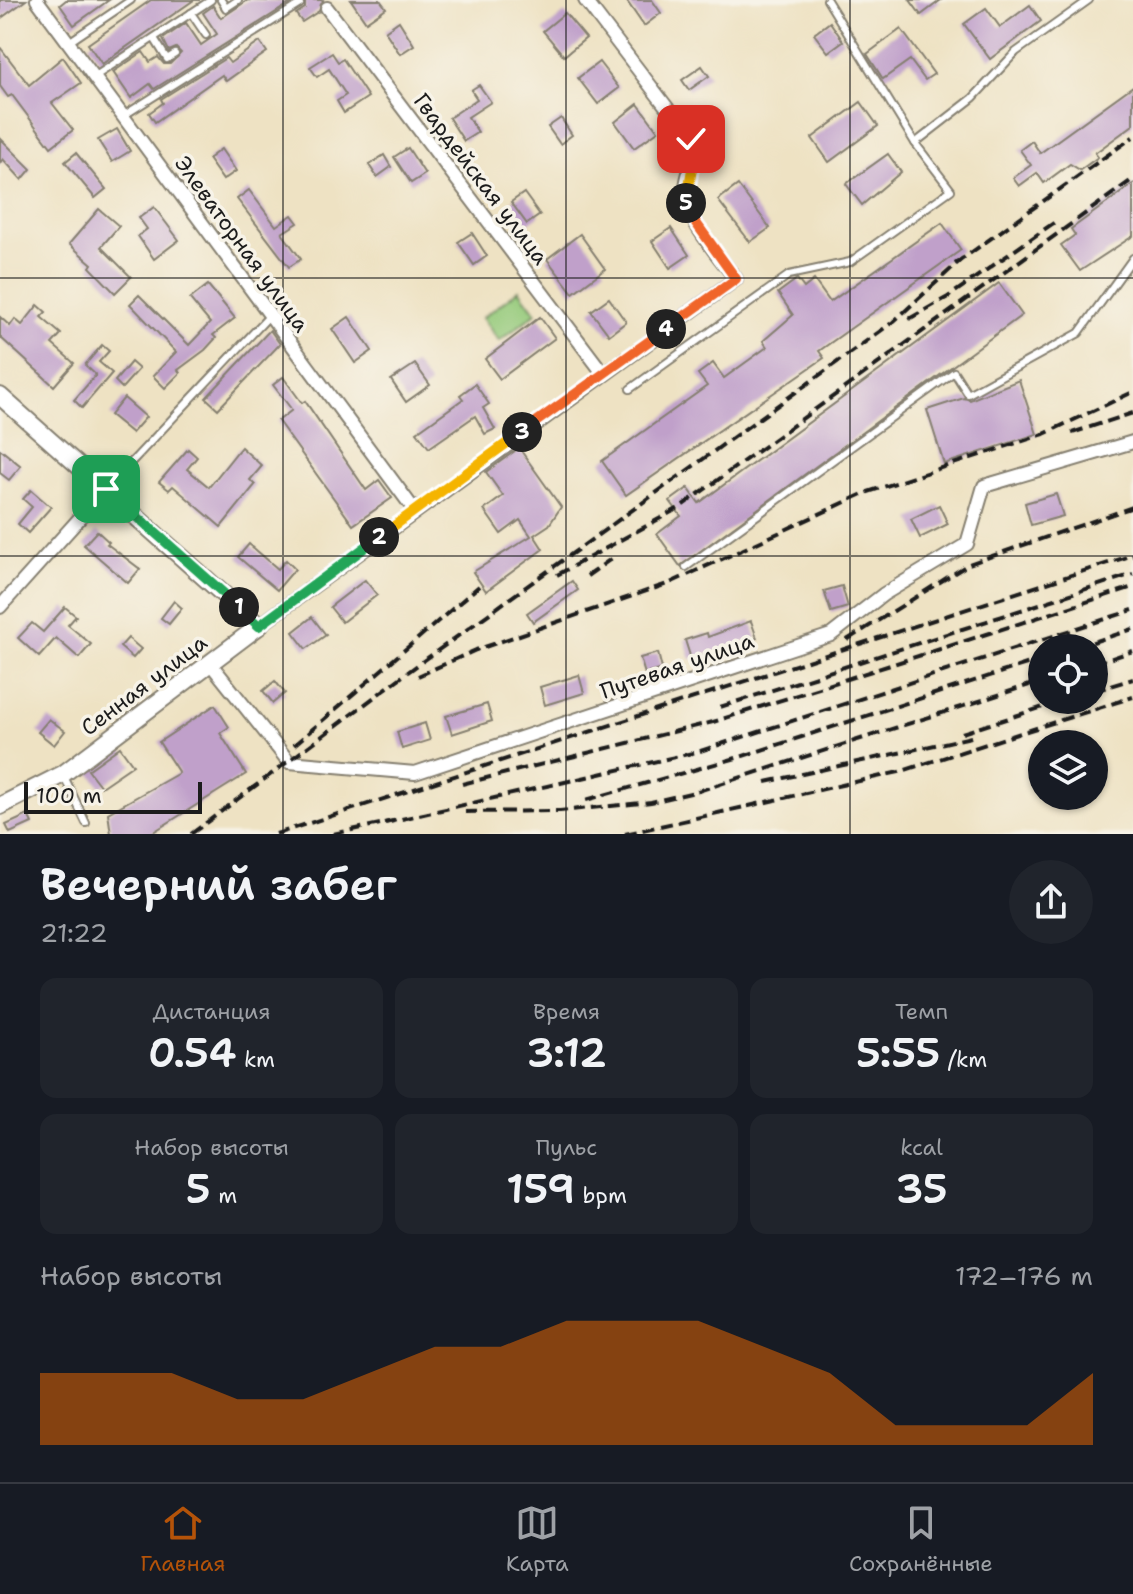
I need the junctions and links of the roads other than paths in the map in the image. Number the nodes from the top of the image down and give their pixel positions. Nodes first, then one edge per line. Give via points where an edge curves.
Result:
1 (131, 0) edge
2 (211, 0) edge
3 (221, 0) edge
4 (238, 0) edge
5 (298, 0) edge
6 (585, 0) edge
7 (827, 0) edge
8 (1089, 0) edge
9 (43, 2) edge
10 (327, 8) dead end
11 (191, 13) junction
12 (206, 35) dead end
13 (154, 38) junction
14 (69, 42) junction
15 (175, 54) dead end
16 (93, 78) junction
17 (123, 116) junction
18 (915, 143) junction
19 (1133, 258) edge
20 (270, 315) junction
21 (603, 373) junction
22 (630, 389) dead end
23 (0, 396) edge
24 (1133, 442) edge
25 (106, 489) junction
26 (415, 511) junction
27 (686, 567) dead end
28 (0, 607) edge
29 (259, 626) junction
30 (210, 663) junction
31 (63, 774) junction
32 (3, 800) edge
33 (86, 823) dead end

1 - 14 lane
2 - 11 lane
3 - 4 lane via 226,8
5 - 17 lane via 300,4
6 - 21 street, Сенная улица via 691,139 695,152 686,209 736,279
7 - 18 lane
8 - 18 lane via 1016,52 973,98
9 - 14 street, Элеваторная улица
10 - 21 street, Гвардейская улица
11 - 12 lane
11 - 13 lane
13 - 15 lane via 167,59
13 - 16 lane
14 - 16 street, Элеваторная улица
16 - 17 street, Элеваторная улица
17 - 20 street, Элеваторная улица
18 - 22 lane via 951,190 850,262 789,275
19 - 27 lane via 1079,333 968,394 954,372
20 - 25 lane
20 - 26 street, Элеваторная улица
21 - 26 street, Сенная улица
23 - 25 street
24 - 30 street, Путевая улица via 984,486 967,544 884,594 831,635 415,773 289,762
25 - 28 street
25 - 29 street
26 - 29 street, Сенная улица
29 - 30 street, Сенная улица
30 - 31 street, Сенная улица
31 - 32 street, Сенная улица
31 - 33 lane

